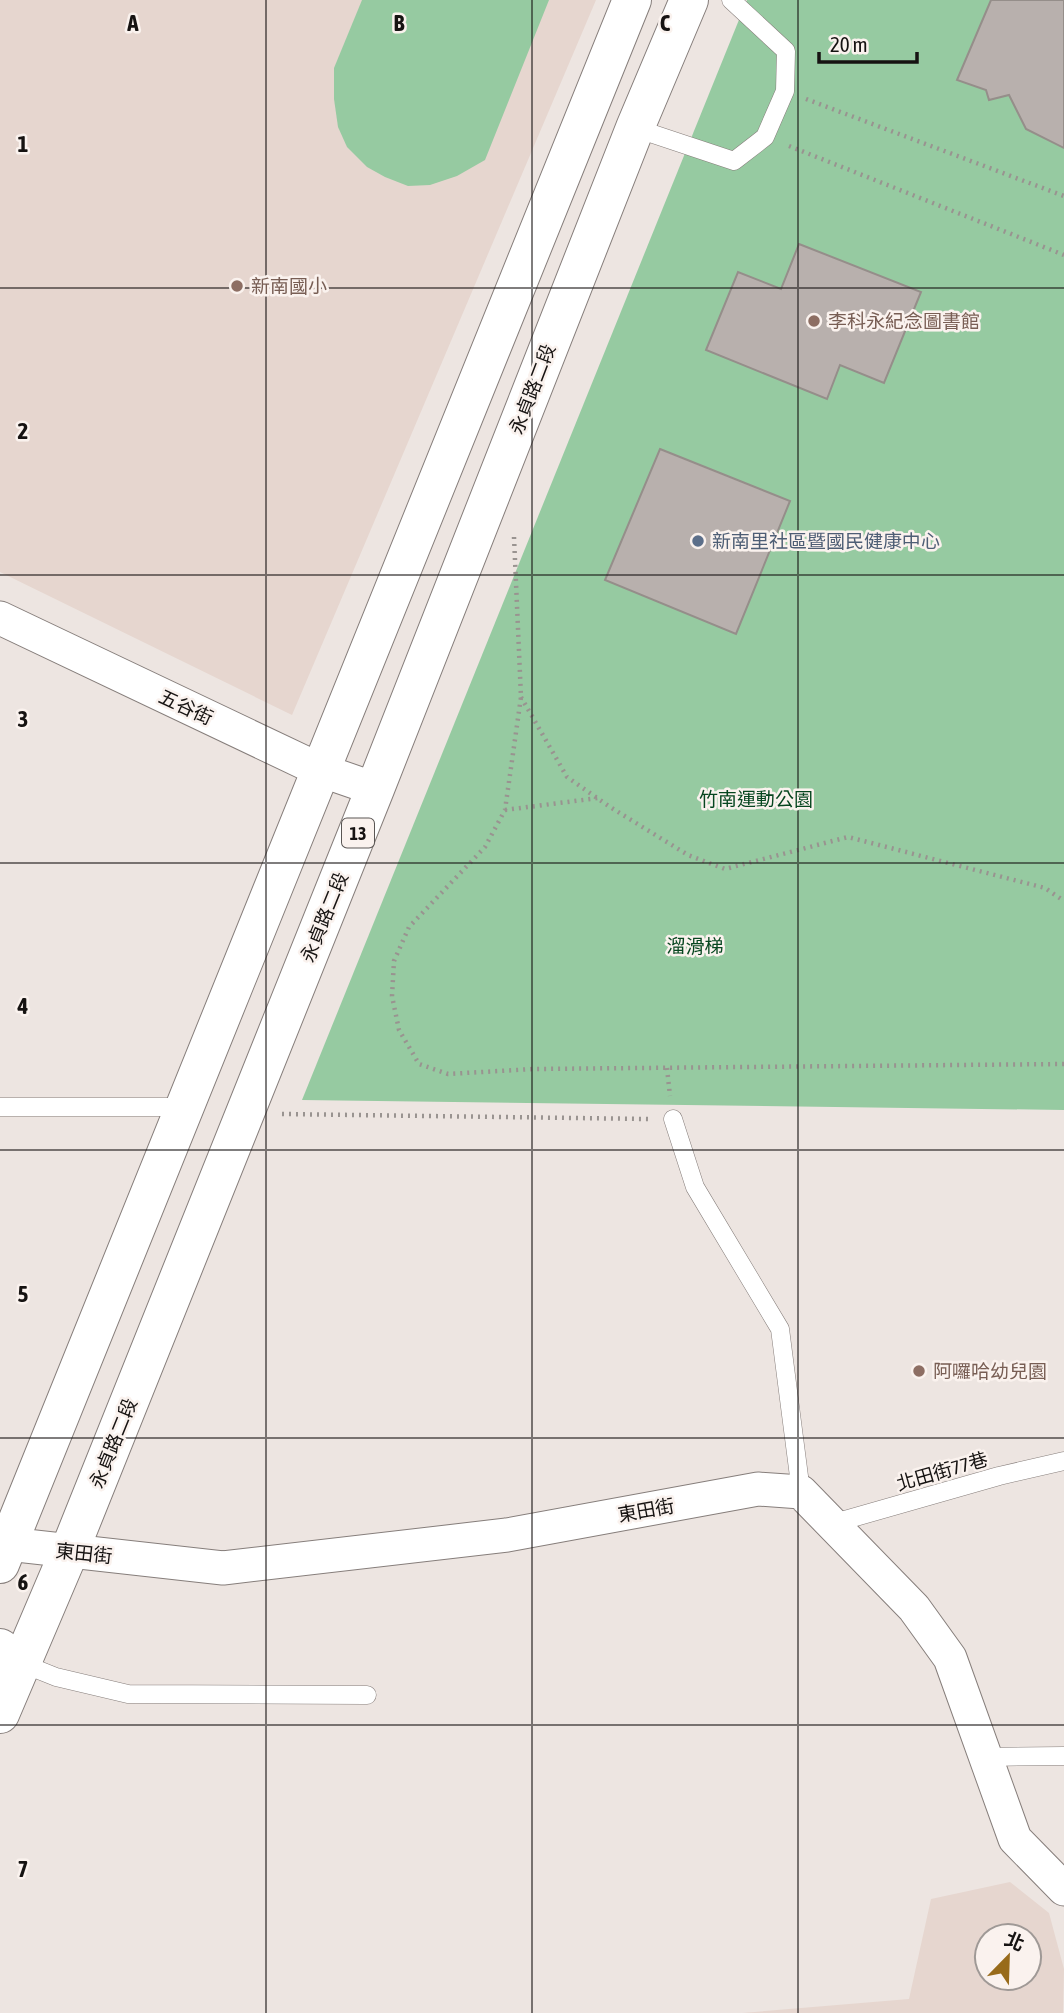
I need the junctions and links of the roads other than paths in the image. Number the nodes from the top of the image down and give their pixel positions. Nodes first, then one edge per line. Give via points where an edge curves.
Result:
1 (632, 0) edge
2 (689, 0) edge
3 (731, 0) edge
4 (635, 128) junction
5 (0, 618) edge
6 (320, 770) junction
7 (375, 789) junction
8 (0, 1107) edge
9 (186, 1107) junction
10 (673, 1119) road end
11 (239, 1129) junction
12 (1064, 1461) edge
13 (801, 1492) junction
14 (831, 1524) junction
15 (69, 1552) junction
16 (4, 1554) edge
17 (11, 1656) edge
18 (368, 1695) dead end
19 (0, 1714) edge
20 (1064, 1756) edge
21 (985, 1757) junction
22 (1064, 1889) edge

1 - 6 main road
2 - 4 main road, 永貞路二段 / 13
3 - 4 lane via 786,51 785,91 765,137 734,162
4 - 7 main road, 永貞路二段 / 13
5 - 6 street, 五谷街
6 - 7 street, 五谷街
6 - 9 main road
7 - 11 main road, 永貞路二段 / 13
8 - 9 lane
9 - 11 main road
9 - 16 main road
10 - 13 lane via 695,1187 780,1329
11 - 15 main road, 永貞路二段 / 13
12 - 14 lane, 北田街77巷
13 - 14 street
13 - 15 street, 東田街 via 758,1489 507,1535 223,1568
14 - 21 street via 914,1608 950,1658
15 - 16 street, 東田街
15 - 17 main road, 永貞路二段 / 13
17 - 18 lane via 56,1677 128,1694
17 - 19 main road, 永貞路二段 / 13
20 - 21 lane
21 - 22 street via 1015,1839

